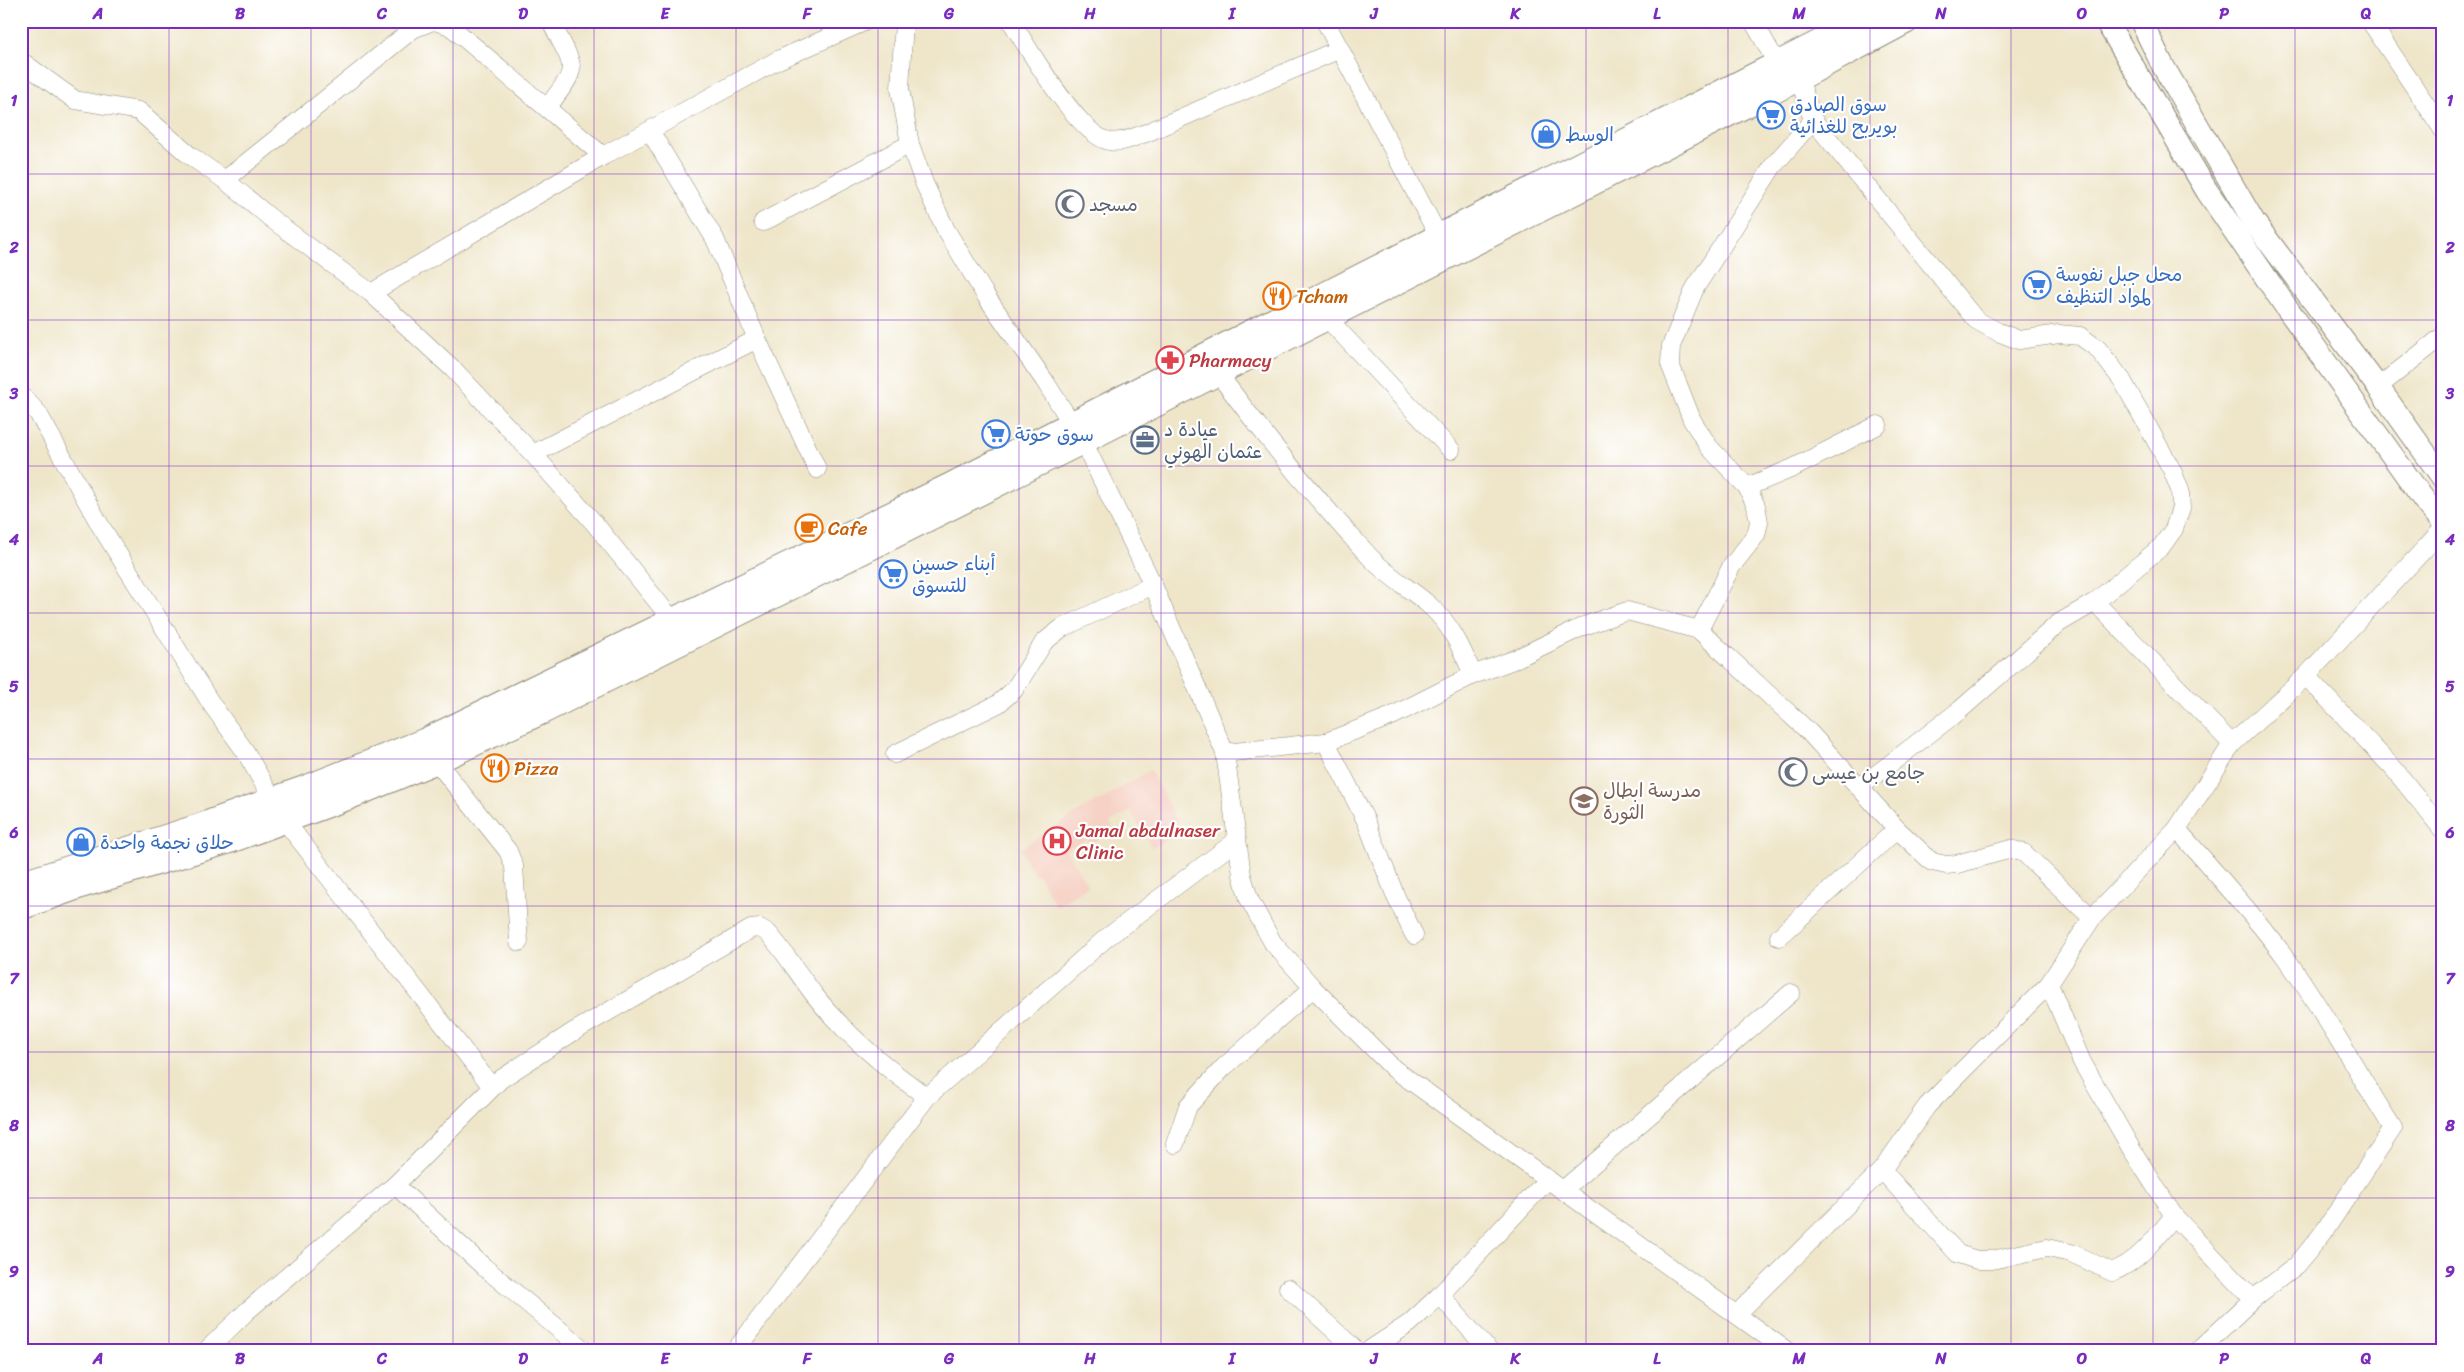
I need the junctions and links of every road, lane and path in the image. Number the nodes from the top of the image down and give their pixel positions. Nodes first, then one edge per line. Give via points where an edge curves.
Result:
1 (433, 21) edge
2 (555, 21) edge
3 (866, 21) edge
4 (904, 21) edge
5 (1011, 21) edge
6 (1753, 21) edge
7 (1862, 21) edge
8 (1906, 21) edge
9 (2106, 21) edge
10 (2141, 21) edge
11 (2370, 21) edge
12 (1330, 24) edge
13 (1340, 49) junction
14 (21, 61) edge
15 (1778, 65) junction
16 (1799, 78) junction
17 (547, 108) junction
18 (1813, 120) junction
19 (2443, 130) edge
20 (650, 131) junction
21 (910, 144) junction
22 (603, 156) junction
23 (225, 180) junction
24 (763, 222) dead end
25 (1439, 237) junction
26 (371, 293) junction
27 (1327, 318) junction
28 (2443, 336) edge
29 (757, 339) junction
30 (1217, 372) junction
31 (2378, 387) junction
32 (21, 395) edge
33 (1878, 424) dead end
34 (1078, 432) junction
35 (1451, 450) dead end
36 (534, 454) junction
37 (817, 469) dead end
38 (2443, 478) edge
39 (1747, 487) junction
40 (2443, 522) edge
41 (2443, 529) edge
42 (1153, 585) junction
43 (2095, 602) junction
44 (673, 621) junction
45 (1699, 630) junction
46 (1473, 675) junction
47 (2306, 676) junction
48 (1326, 742) junction
49 (2232, 744) junction
50 (1225, 753) junction
51 (895, 754) dead end
52 (436, 761) junction
53 (1860, 787) junction
54 (280, 810) junction
55 (1897, 829) junction
56 (2177, 829) junction
57 (2443, 830) edge
58 (1236, 841) junction
59 (21, 884) edge
60 (21, 907) edge
61 (2092, 918) junction
62 (1414, 934) dead end
63 (1780, 937) dead end
64 (520, 942) dead end
65 (2049, 984) junction
66 (1313, 988) junction
67 (1791, 993) dead end
68 (492, 1087) junction
69 (927, 1097) junction
70 (1175, 1144) dead end
71 (1882, 1170) junction
72 (1548, 1179) junction
73 (395, 1185) junction
74 (1563, 1190) junction
75 (2174, 1216) junction
76 (1288, 1288) dead end
77 (1440, 1295) junction
78 (2253, 1299) junction
79 (1737, 1314) junction
80 (2203, 1349) edge
81 (206, 1351) edge
82 (585, 1351) edge
83 (735, 1351) edge
84 (1357, 1351) edge
85 (1368, 1351) edge
86 (1489, 1351) edge
87 (1787, 1351) edge

1 - 17 street via 450,26
1 - 23 street via 413,29
2 - 17 street via 554,26 572,64 572,74
3 - 20 street via 778,60
4 - 21 street via 900,89
5 - 13 street via 1070,110 1098,137 1118,142 1146,133
6 - 15 street
7 - 15 main road
8 - 16 main road
9 - 40 street via 2207,191 2284,304
10 - 31 street via 2163,66 2254,222
11 - 19 street
12 - 13 street
13 - 25 street
14 - 23 street via 75,100 139,111
15 - 25 main road
16 - 18 street
16 - 27 main road
17 - 22 street
18 - 39 street via 1773,166 1694,288 1671,346 1670,364 1692,420 1709,447
18 - 43 street via 1976,320 2019,340 2059,334 2080,336 2098,349 2122,380 2172,470 2180,490 2181,508 2174,529 2161,547
20 - 22 street
20 - 29 street via 715,239
21 - 24 street
21 - 34 street via 924,183 951,238
22 - 26 street
23 - 26 street
25 - 34 main road
26 - 36 street via 453,370
27 - 30 main road
27 - 35 street
28 - 31 street
29 - 36 street
29 - 37 street
30 - 34 main road
30 - 46 street via 1266,439 1372,560 1393,580 1429,605 1444,621 1459,643
31 - 38 street
32 - 54 street via 38,413 160,624
33 - 39 street via 1793,468
34 - 42 street
34 - 44 main road via 950,486
34 - 52 main road via 543,711
36 - 44 street
39 - 45 street via 1759,522 1756,536 1731,568
41 - 47 street
42 - 50 street
42 - 51 street via 1062,628 1050,637 1014,690 998,704
43 - 49 street
43 - 53 street via 2059,623 1960,710
44 - 54 main road
45 - 46 street via 1627,611 1584,626
45 - 53 street via 1808,731
46 - 48 street via 1392,716
47 - 49 street
47 - 57 street via 2394,769
48 - 50 street
48 - 62 street via 1366,821
49 - 56 street
50 - 58 street
52 - 54 main road
52 - 64 street via 508,851 514,866
53 - 55 street
54 - 59 main road via 195,828
54 - 60 main road via 231,840
54 - 68 street
55 - 61 street via 1932,862 1946,865 2011,849 2024,852
55 - 63 street
56 - 61 street
56 - 78 street via 2284,956 2324,1013 2349,1060 2393,1128 2323,1233 2296,1265
58 - 66 street via 1249,899 1260,922 1273,943
58 - 69 street via 1105,939
61 - 65 street
65 - 71 street via 1927,1106
65 - 75 street via 2082,1062
66 - 70 street via 1223,1068 1188,1106
66 - 72 street via 1394,1069
67 - 74 street
68 - 69 street via 573,1032 751,929 760,928 774,940 818,999 851,1034 896,1075
68 - 73 street
69 - 83 street
71 - 75 street via 1958,1254 1977,1260 1992,1260 2047,1248 2071,1253 2112,1272 2142,1254
71 - 79 street
72 - 74 street
72 - 77 street
73 - 81 street via 247,1311
73 - 82 street via 484,1267
74 - 79 street
75 - 78 street
76 - 84 street
77 - 85 street via 1410,1323
77 - 86 street
78 - 80 street
79 - 87 street

